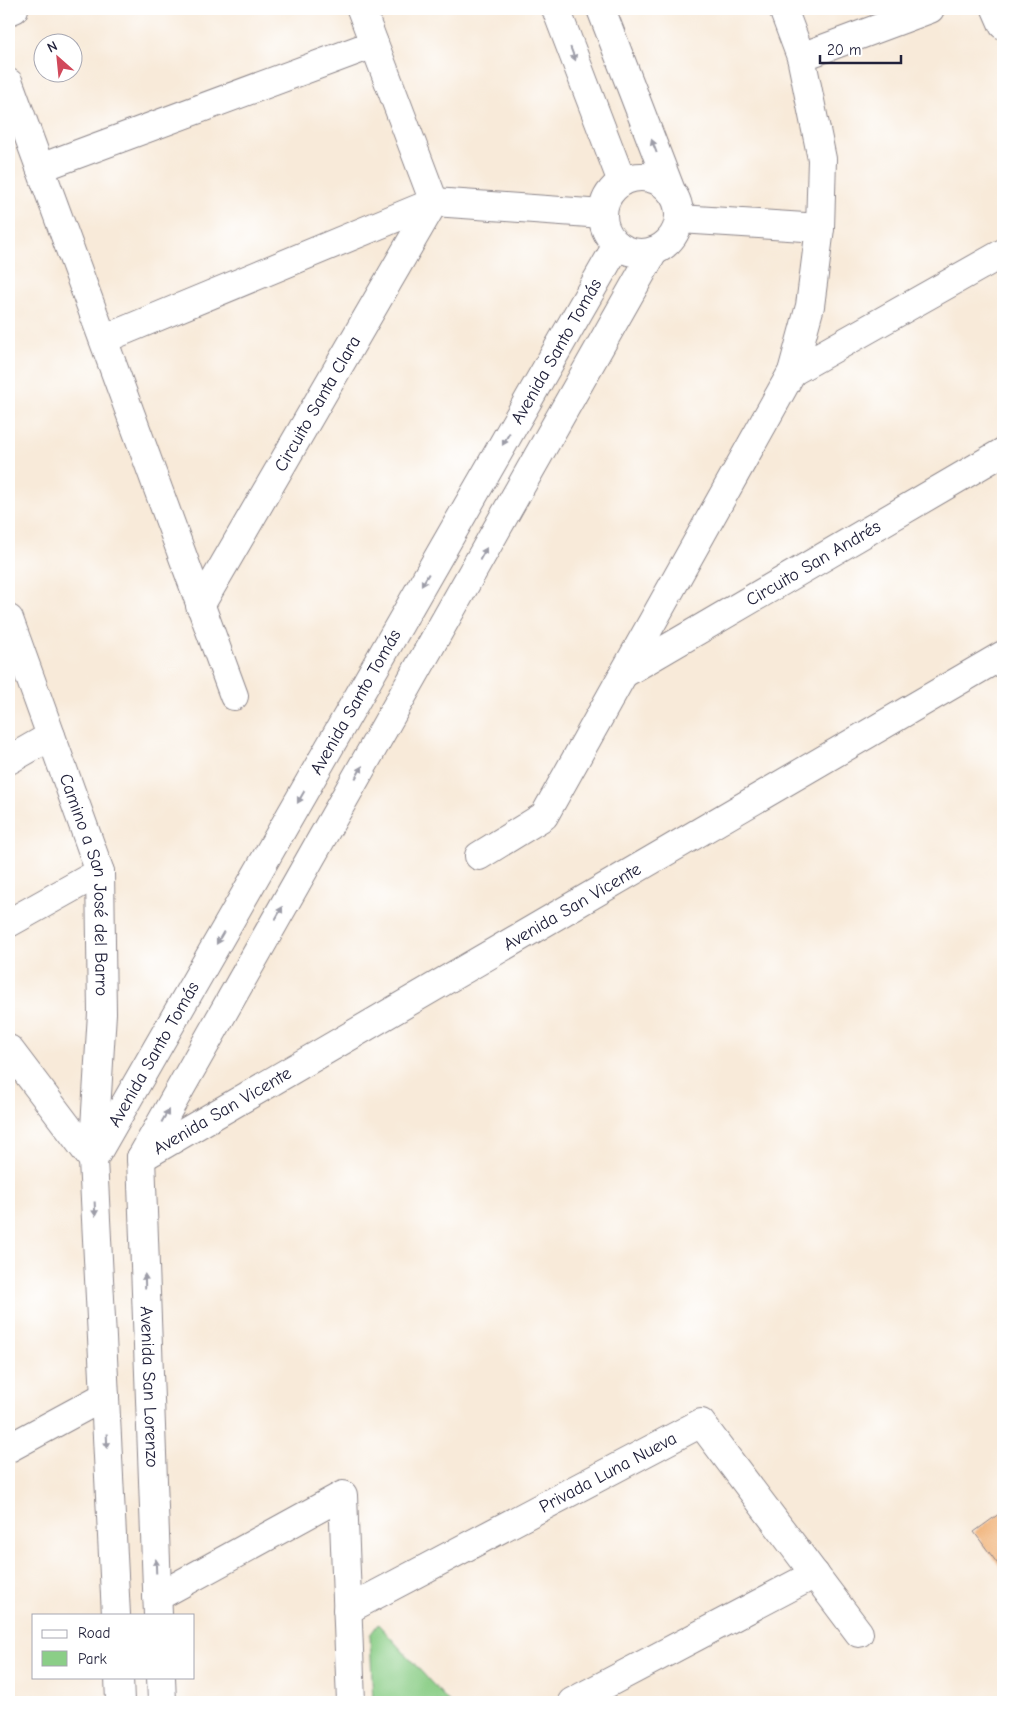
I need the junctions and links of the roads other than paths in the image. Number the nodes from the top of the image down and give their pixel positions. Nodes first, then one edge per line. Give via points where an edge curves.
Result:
1 (14, 9) edge
2 (361, 9) edge
3 (556, 9) edge
4 (601, 9) edge
5 (783, 9) edge
6 (930, 9) edge
7 (996, 9) edge
8 (9, 11) edge
9 (1003, 25) edge
10 (374, 44) junction
11 (801, 56) junction
12 (9, 83) edge
13 (40, 168) junction
14 (622, 182) junction
15 (671, 191) junction
16 (434, 202) junction
17 (603, 214) junction
18 (680, 219) junction
19 (820, 228) junction
20 (617, 245) junction
21 (654, 252) junction
22 (1003, 253) edge
23 (104, 339) junction
24 (792, 372) junction
25 (1003, 452) edge
26 (200, 606) junction
27 (9, 619) edge
28 (1003, 655) edge
29 (623, 673) junction
30 (234, 696) dead end
31 (52, 736) junction
32 (9, 760) edge
33 (479, 856) dead end
34 (100, 872) junction
35 (9, 923) edge
36 (11, 1056) edge
37 (141, 1158) junction
38 (93, 1160) junction
39 (149, 1393) junction
40 (105, 1396) junction
41 (9, 1448) edge
42 (815, 1574) junction
43 (158, 1606) edge
44 (115, 1607) edge
45 (347, 1610) junction
46 (859, 1633) dead end
47 (119, 1678) edge
48 (161, 1678) edge
49 (120, 1702) edge
50 (162, 1702) edge
51 (351, 1702) edge
52 (572, 1702) edge

1 - 8 street
2 - 10 street
3 -> 14 street
15 -> 4 street
5 - 11 street
6 - 11 street
7 - 9 street
10 - 13 street
10 - 16 street
11 - 19 street via 822,158
12 - 13 street
13 - 23 street
14 - 15 street via 645,177 655,179
14 - 17 street via 609,194
15 - 18 street via 680,209
16 - 17 street
16 - 23 street
16 - 26 street, Circuito Santa Clara
17 - 20 street via 608,236
18 - 19 street
18 - 21 street via 672,239
19 - 24 street via 810,306
20 - 21 street via 640,254
20 -> 38 street, Avenida Santo Tomás
37 -> 21 street, Avenida Santo Tomás
22 - 24 street
23 - 26 street
24 - 29 street
25 - 29 street, Circuito San Andrés
26 - 30 street
27 - 31 street, Camino a San José del Barro
28 - 37 street, Avenida San Vicente
29 - 33 street via 544,816
31 - 32 street
31 - 34 street, Camino a San José del Barro
34 - 35 street
34 - 38 street, Camino a San José del Barro via 102,1013
36 - 38 street
37 - 38 street
39 -> 37 street, Avenida San Lorenzo
38 -> 40 street
39 - 40 street
43 -> 39 street, Avenida San Lorenzo
40 - 41 street
40 -> 44 street
42 - 45 street, Privada Luna Nueva via 702,1423
42 - 46 street, Privada Luna Nueva
42 - 52 street
43 - 44 street
43 - 45 street via 343,1495
45 - 51 street
47 - 49 street
48 - 50 street

